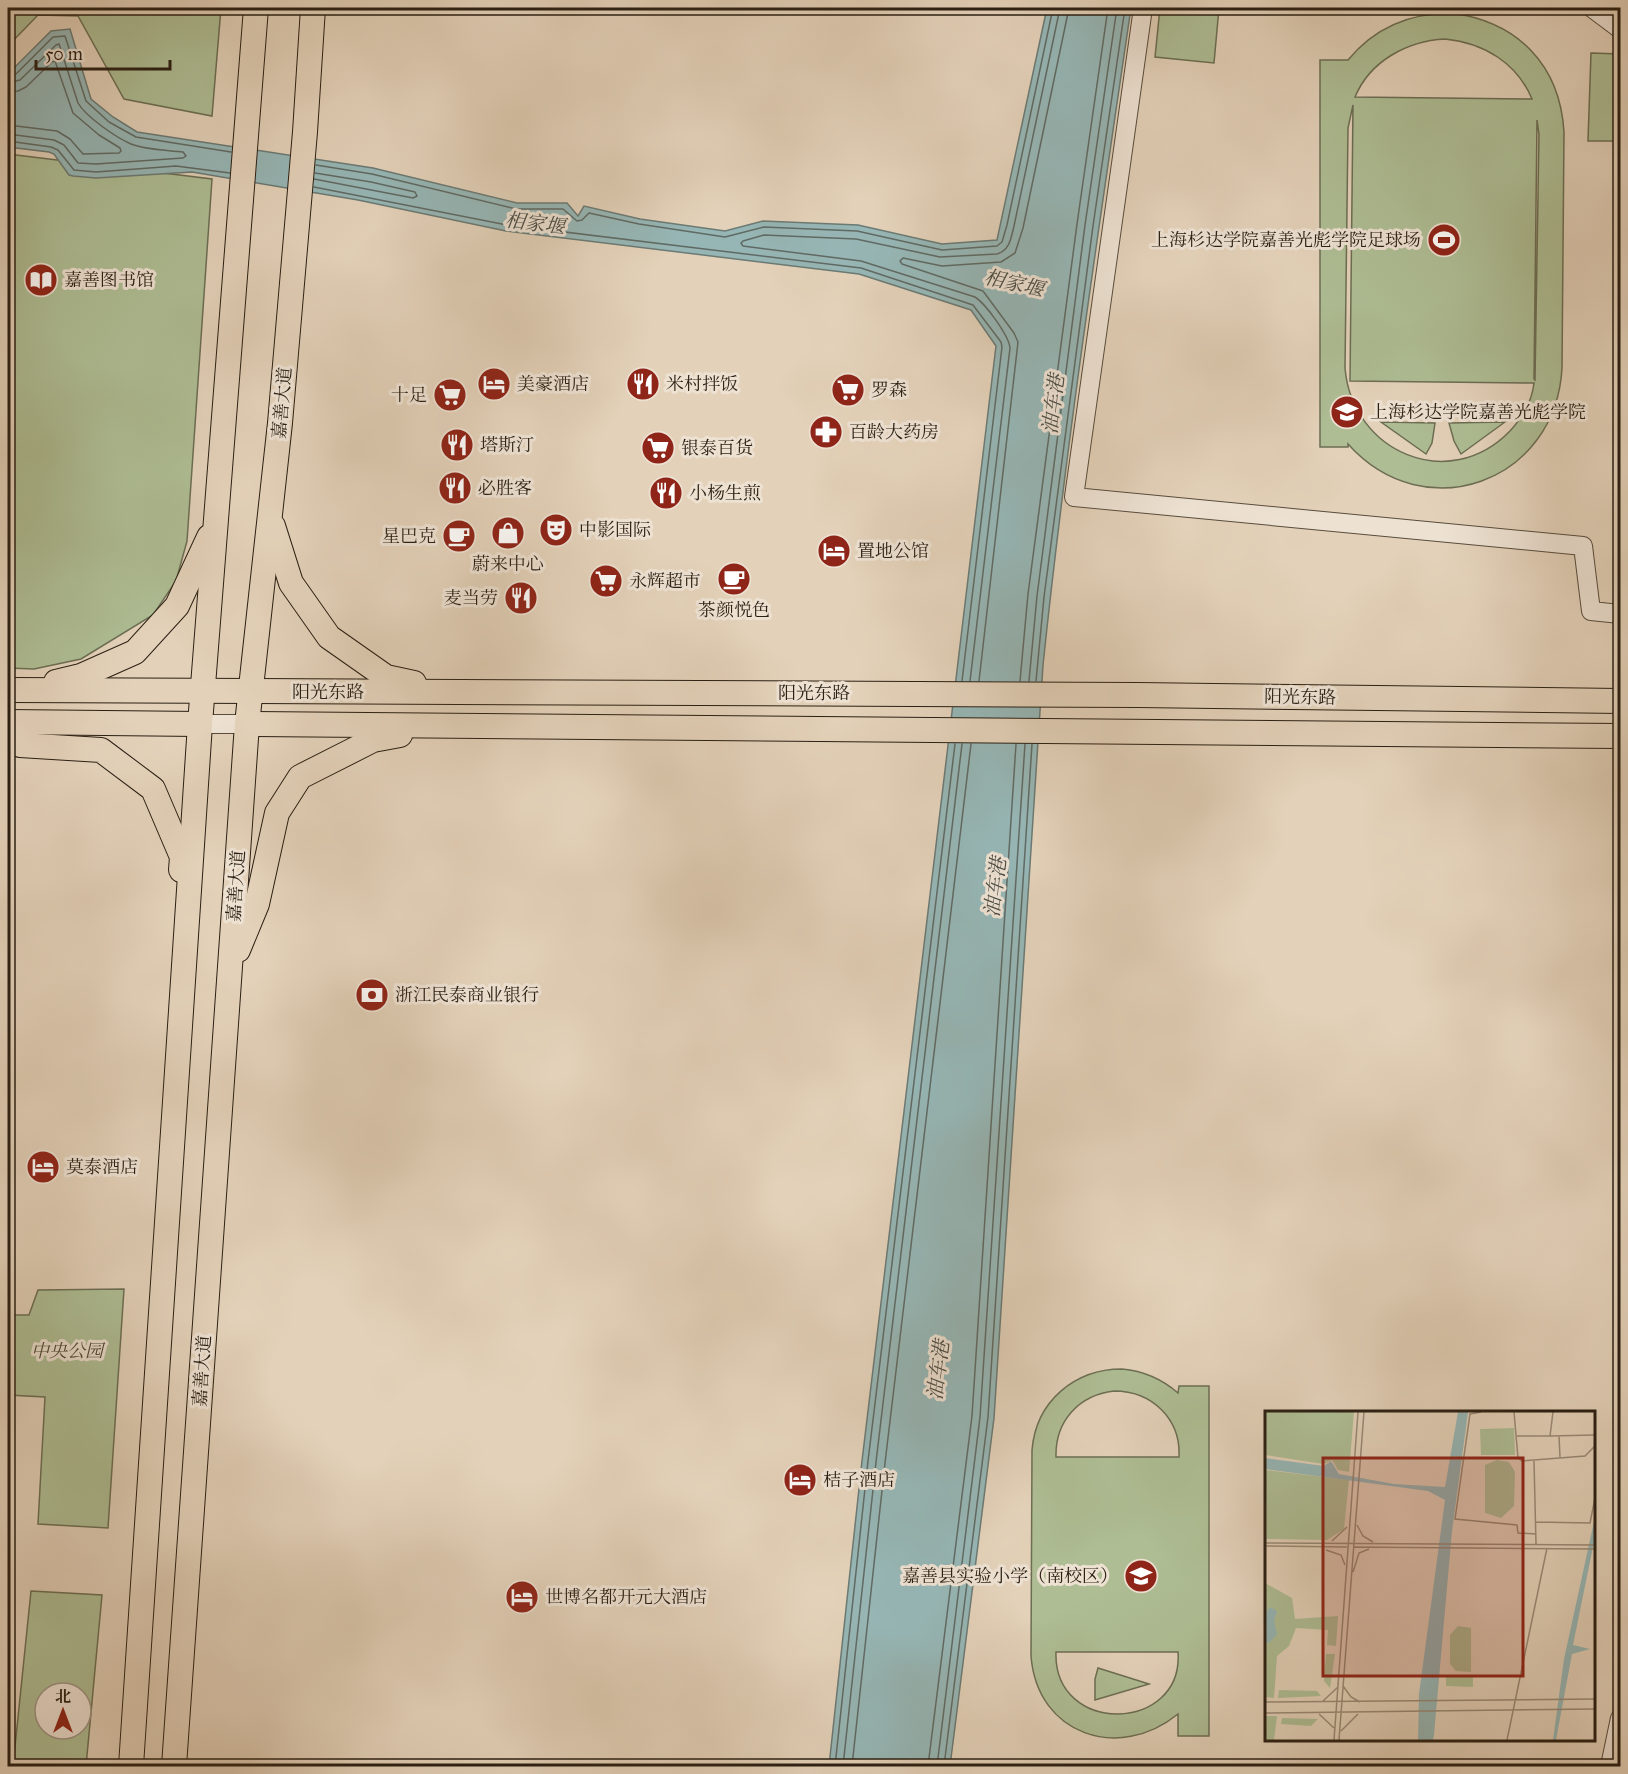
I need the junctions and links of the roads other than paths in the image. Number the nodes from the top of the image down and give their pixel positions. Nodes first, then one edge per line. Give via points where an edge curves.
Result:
1 (256, 8) edge
2 (313, 8) edge
3 (1143, 8) edge
4 (1592, 8) edge
5 (1620, 29) edge
6 (270, 516) junction
7 (216, 521) junction
8 (1620, 614) edge
9 (18, 690) edge
10 (203, 690) junction
11 (250, 692) junction
12 (457, 693) junction
13 (1620, 701) edge
14 (8, 722) edge
15 (200, 724) junction
16 (247, 724) junction
17 (455, 726) junction
18 (1620, 736) edge
19 (8, 740) edge
20 (187, 920) junction
21 (230, 969) junction
22 (1620, 1718) edge
23 (131, 1767) edge
24 (174, 1767) edge
25 (1610, 1767) edge

1 - 7 main road
2 - 6 main road, 嘉善大道
3 - 8 street via 1074,497 1583,546 1591,611
4 - 5 street
6 - 11 main road, 嘉善大道
6 - 12 main road via 291,583 329,637 386,677
7 - 9 main road via 177,606 135,652 81,676
7 - 10 main road
9 - 10 main road, 阳光东路
10 - 11 main road, 阳光东路
10 - 15 main road
11 - 12 main road, 阳光东路
11 - 16 main road, 嘉善大道
12 - 13 main road, 阳光东路
14 - 15 main road, 阳光东路
15 - 16 street, 阳光东路
15 - 20 main road
16 - 17 main road, 阳光东路
16 - 21 main road, 嘉善大道
17 - 18 main road, 阳光东路
17 - 21 main road via 373,740 300,777 277,813 257,904
19 - 20 main road via 20,745 101,750 153,789 182,857 178,904
20 - 23 main road
21 - 24 main road, 嘉善大道
22 - 25 street

